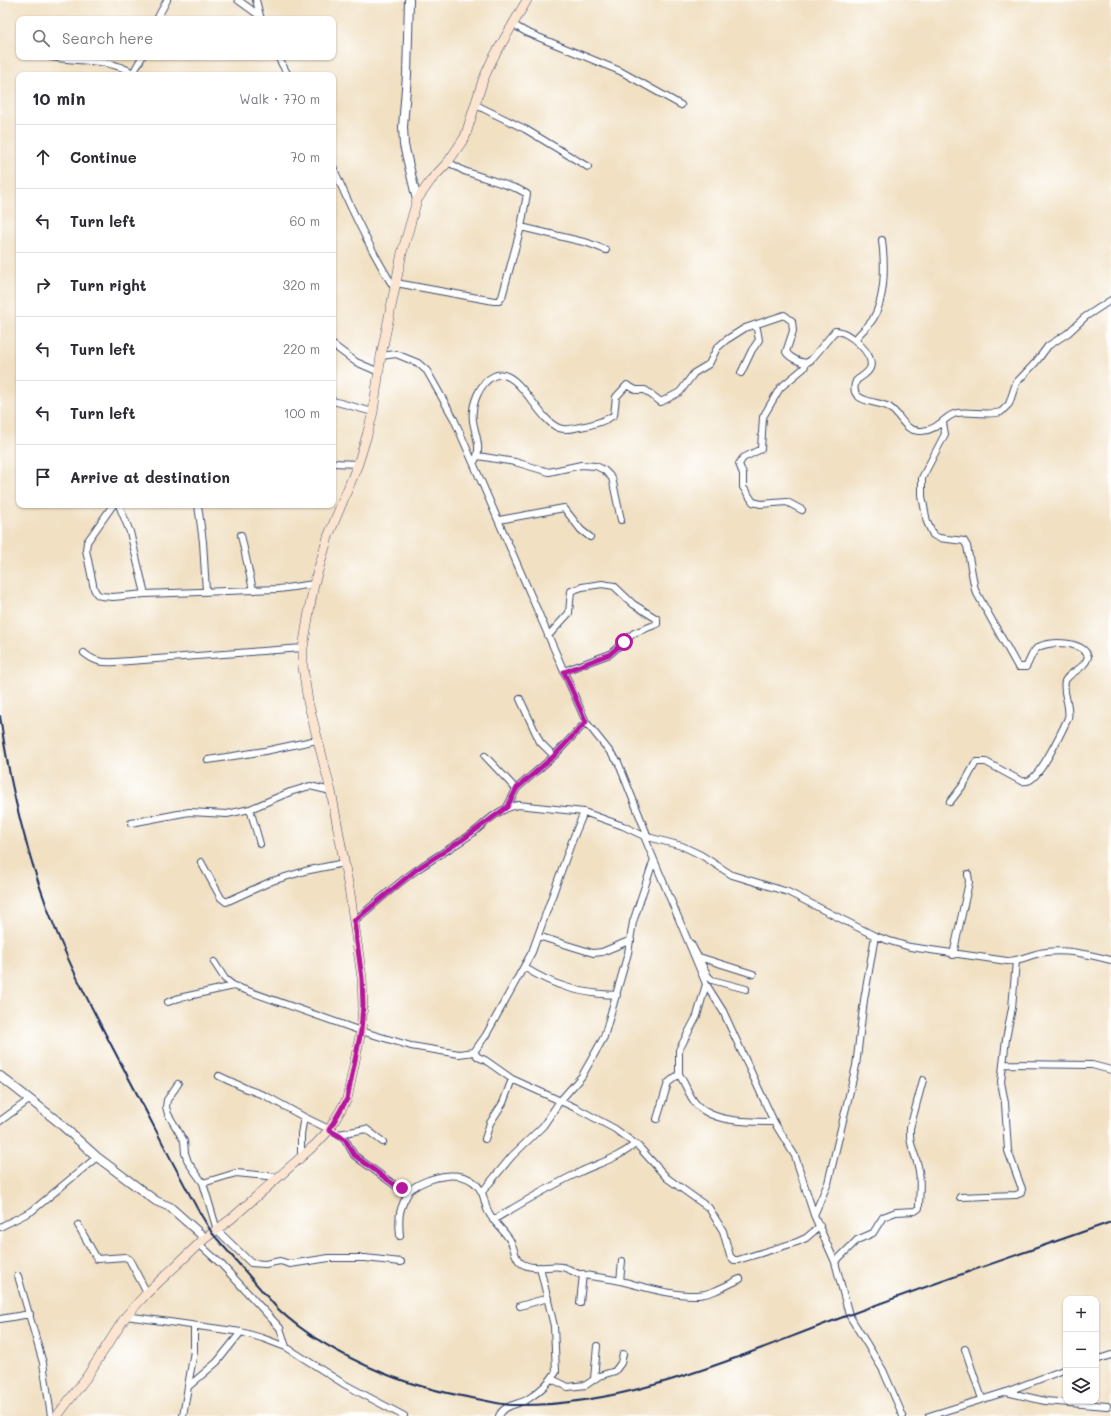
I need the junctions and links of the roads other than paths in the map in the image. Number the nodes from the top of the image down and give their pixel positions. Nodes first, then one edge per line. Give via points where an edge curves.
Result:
1 (167, 0) edge
2 (238, 0) edge
3 (256, 0) edge
4 (409, 0) edge
5 (527, 0) edge
6 (159, 16) edge
7 (260, 16) edge
8 (261, 16) edge
9 (512, 24) junction
10 (82, 60) edge
11 (140, 60) edge
12 (280, 60) edge
13 (130, 72) edge
14 (133, 72) edge
15 (286, 72) edge
16 (476, 105) junction
17 (681, 105) dead end
18 (448, 162) junction
19 (588, 167) dead end
20 (336, 176) edge
21 (418, 200) junction
22 (521, 227) junction
23 (882, 240) dead end
24 (606, 250) dead end
25 (395, 286) junction
26 (1111, 300) edge
27 (754, 325) junction
28 (855, 340) junction
29 (336, 347) edge
30 (381, 356) junction
31 (806, 364) junction
32 (379, 372) junction
33 (741, 373) dead end
34 (336, 402) edge
35 (373, 412) junction
36 (942, 423) junction
37 (478, 456) junction
38 (474, 462) junction
39 (336, 463) edge
40 (358, 464) junction
41 (111, 508) edge
42 (120, 508) edge
43 (198, 508) edge
44 (802, 510) dead end
45 (499, 520) junction
46 (620, 520) dead end
47 (241, 535) dead end
48 (590, 537) dead end
49 (314, 584) junction
50 (253, 590) junction
51 (206, 591) junction
52 (145, 594) junction
53 (548, 636) junction
54 (303, 648) junction
55 (84, 653) dead end
56 (564, 672) junction
57 (520, 699) dead end
58 (586, 722) junction
59 (318, 740) junction
60 (485, 756) dead end
61 (554, 756) junction
62 (208, 760) dead end
63 (516, 789) junction
64 (331, 791) junction
65 (950, 802) dead end
66 (507, 807) junction
67 (250, 809) junction
68 (584, 812) junction
69 (131, 824) dead end
70 (646, 837) junction
71 (260, 844) dead end
72 (201, 862) dead end
73 (653, 862) junction
74 (344, 863) junction
75 (968, 874) dead end
76 (354, 921) junction
77 (538, 936) junction
78 (875, 936) junction
79 (631, 940) junction
80 (688, 943) junction
81 (953, 955) junction
82 (699, 957) junction
83 (1111, 960) edge
84 (1016, 961) junction
85 (214, 962) dead end
86 (524, 967) junction
87 (753, 974) dead end
88 (706, 984) junction
89 (234, 986) junction
90 (746, 989) dead end
91 (617, 995) junction
92 (168, 1002) dead end
93 (361, 1031) junction
94 (474, 1052) junction
95 (1003, 1064) junction
96 (1111, 1070) edge
97 (680, 1074) junction
98 (0, 1076) edge
99 (219, 1076) dead end
100 (512, 1079) junction
101 (923, 1080) dead end
102 (178, 1084) dead end
103 (29, 1100) junction
104 (560, 1101) junction
105 (304, 1117) junction
106 (657, 1119) dead end
107 (0, 1121) edge
108 (774, 1122) junction
109 (329, 1130) junction
110 (339, 1134) junction
111 (485, 1139) dead end
112 (383, 1142) dead end
113 (635, 1144) junction
114 (97, 1157) junction
115 (301, 1157) junction
116 (278, 1177) junction
117 (203, 1183) junction
118 (410, 1190) junction
119 (482, 1192) junction
120 (960, 1197) dead end
121 (814, 1215) junction
122 (493, 1220) junction
123 (78, 1225) dead end
124 (820, 1226) junction
125 (0, 1227) edge
126 (217, 1230) junction
127 (400, 1236) dead end
128 (202, 1242) junction
129 (622, 1261) dead end
130 (401, 1262) dead end
131 (834, 1262) junction
132 (540, 1267) junction
133 (584, 1274) junction
134 (18, 1276) dead end
135 (740, 1279) dead end
136 (620, 1281) junction
137 (147, 1293) junction
138 (548, 1298) junction
139 (580, 1303) dead end
140 (520, 1306) dead end
141 (30, 1314) junction
142 (126, 1316) junction
143 (0, 1319) edge
144 (194, 1326) junction
145 (241, 1332) junction
146 (597, 1346) dead end
147 (286, 1347) junction
148 (965, 1349) dead end
149 (623, 1354) dead end
150 (1111, 1355) edge
151 (1099, 1359) edge
152 (1063, 1370) edge
153 (552, 1379) junction
154 (594, 1379) junction
155 (189, 1386) junction
156 (1006, 1392) junction
157 (982, 1400) junction
158 (1107, 1406) dead end
159 (51, 1416) edge
160 (57, 1416) edge
161 (183, 1416) edge
162 (404, 1416) edge
163 (499, 1416) edge
164 (903, 1416) edge
165 (929, 1416) edge

1 - 6 street
2 - 7 street
3 - 8 street
4 - 21 street via 403,127 404,145
5 - 9 main road
9 - 16 main road via 489,67
9 - 17 street via 620,71
10 - 13 street via 111,63 123,66
11 - 14 street
12 - 15 street
16 - 18 main road via 465,137
16 - 19 street via 525,129
18 - 21 main road via 431,180
18 - 22 street via 464,171 524,192 527,198
20 - 25 street via 379,264
21 - 25 main road
22 - 24 street
22 - 25 street via 499,301
23 - 28 street via 884,281 880,301 873,318
25 - 30 main road
26 - 36 street via 1048,346 1016,383 1004,411 990,414 958,413
27 - 31 street via 781,315 787,316 793,327 786,352
27 - 33 street via 759,340
27 - 37 street via 726,340 715,351 709,364 694,373 679,393 666,401 661,402 645,390 636,390 627,385 616,397 614,415 592,425 568,430 557,427 545,419 516,380 494,376 480,388 474,407 473,420
28 - 31 street via 845,332 834,331
28 - 36 street via 869,355 871,363 869,371 855,384 861,400 887,406 910,430 921,431
29 - 32 street via 356,362
30 - 32 main road
30 - 38 street via 396,354 406,357 427,371
31 - 44 street via 780,388 763,417 761,449 744,458 739,464 743,474 743,487 754,502 787,502
32 - 35 main road
34 - 35 street
35 - 40 main road
36 - 65 street via 945,434 922,478 921,489 927,522 933,535 964,541 976,590 1018,668 1026,667 1033,652 1040,647 1060,643 1079,646 1085,650 1088,658 1065,682 1065,695 1070,711 1068,718 1032,779 1021,781 986,762 976,762 967,780
37 - 38 street
37 - 46 street via 515,462 549,472 581,465 600,468 612,478
38 - 45 street
39 - 40 street
40 - 49 main road via 328,537
41 - 52 street via 87,542 86,550 94,589 101,596
42 - 52 street via 130,532
43 - 51 street
45 - 48 street via 564,508 581,530
45 - 53 street
47 - 50 street
49 - 50 street
49 - 54 main road
50 - 51 street
51 - 52 street
53 - 56 street
53 - 56 street via 569,613 571,591 582,587 602,584 614,586 634,604 657,619 657,624 634,633 610,654
54 - 55 street via 103,663 93,660
54 - 59 main road via 308,702
56 - 58 street
57 - 61 street via 540,742
58 - 61 street
58 - 70 street via 618,762
59 - 62 street
59 - 64 main road
60 - 63 street
61 - 63 street
63 - 66 street
64 - 67 street via 310,786 300,788
64 - 74 main road
66 - 68 street via 518,805
66 - 76 street via 417,869
67 - 69 street via 221,815 202,811 190,812
67 - 71 street
68 - 70 street
68 - 77 street
70 - 73 street
70 - 78 street via 688,849 732,875 788,892
72 - 74 street via 221,898 226,902 284,877
73 - 79 street via 633,922
73 - 80 street
74 - 76 main road
75 - 81 street via 969,882
76 - 93 main road via 362,978
77 - 79 street via 593,953
77 - 86 street
78 - 81 street via 910,947
78 - 121 street via 856,1066 828,1183
79 - 91 street
80 - 82 street via 692,944
80 - 88 street
81 - 84 street
82 - 87 street
82 - 90 street via 712,980
83 - 84 street via 1058,951 1035,954
84 - 95 street
85 - 89 street via 225,980
86 - 91 street via 568,989
86 - 94 street
88 - 97 street via 697,1016 679,1050
88 - 108 street via 723,1011
89 - 92 street
89 - 93 street
91 - 104 street via 598,1049 582,1076
93 - 94 street via 411,1046 459,1054
93 - 109 main road via 347,1099
94 - 100 street
95 - 96 street via 1092,1065
95 - 120 street via 1001,1082 1007,1143 1022,1189 1021,1193
97 - 106 street via 668,1084
97 - 108 street via 696,1104 706,1111 736,1121
98 - 103 street
99 - 105 street via 266,1096
100 - 104 street
100 - 111 street via 504,1103 490,1123
101 - 131 street via 910,1128 910,1147 919,1176 919,1208 883,1217 873,1233 856,1240
102 - 117 street via 167,1100 166,1107 184,1141 188,1162
103 - 107 street
103 - 114 street via 56,1120
104 - 113 street via 615,1129
104 - 119 street via 543,1126 512,1156
105 - 109 street
105 - 115 street
108 - 121 street via 795,1156
109 - 110 street
109 - 115 main road
110 - 112 street via 366,1129
110 - 118 street via 354,1155 396,1186
113 - 122 street via 616,1158 553,1185
113 - 124 street via 667,1178 709,1208 724,1231 730,1256 734,1260 797,1242
114 - 125 street via 32,1211
114 - 128 street via 156,1201 170,1207
115 - 116 main road
116 - 117 street via 236,1173
116 - 126 main road
117 - 126 street
118 - 119 street via 425,1181 452,1176 468,1179
118 - 127 street via 400,1205
119 - 122 street
121 - 124 street
122 - 132 street via 511,1242 519,1263
123 - 137 street via 97,1259 125,1256 129,1259
124 - 131 street
126 - 128 main road
126 - 130 street via 256,1264 280,1261 290,1264 329,1258
128 - 137 main road
128 - 147 street via 280,1328
129 - 136 street
131 - 164 street via 849,1315 883,1370
132 - 133 street via 561,1267
132 - 138 street
133 - 136 street
133 - 139 street
134 - 141 street
135 - 136 street via 720,1289 699,1295 638,1287
137 - 142 main road
138 - 140 street
138 - 153 street via 554,1326 556,1360 556,1372
141 - 143 street
141 - 159 street via 43,1363
142 - 144 street
142 - 160 main road via 86,1378
144 - 145 street
144 - 155 street via 194,1351
145 - 147 street
145 - 155 street via 217,1362
146 - 154 street
147 - 162 street via 344,1384
148 - 157 street
149 - 154 street via 615,1371
150 - 151 street
152 - 156 street
153 - 154 street via 564,1386 572,1387
153 - 163 street via 527,1400 511,1405
155 - 161 street
156 - 157 street
156 - 158 street via 1045,1401
157 - 165 street

